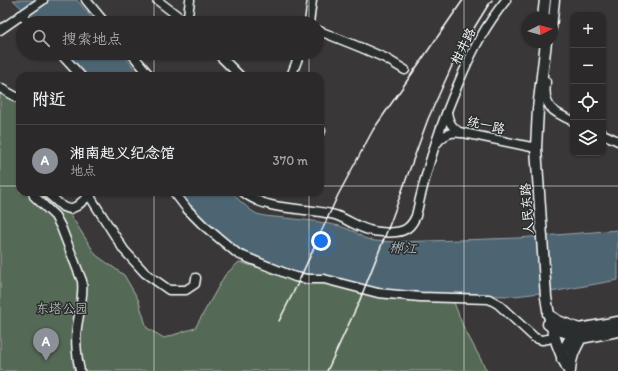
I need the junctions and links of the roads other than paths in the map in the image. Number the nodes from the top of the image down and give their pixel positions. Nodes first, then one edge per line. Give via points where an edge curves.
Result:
1 (43, 0) edge
2 (86, 0) edge
3 (157, 0) edge
4 (190, 0) edge
5 (312, 0) edge
6 (506, 0) edge
7 (545, 0) edge
8 (551, 0) edge
9 (555, 0) edge
10 (544, 12) edge
11 (550, 12) edge
12 (554, 12) edge
13 (23, 14) joint
14 (20, 16) edge
15 (100, 16) edge
16 (178, 16) edge
17 (188, 16) edge
18 (310, 16) edge
19 (16, 19) edge
20 (0, 30) edge
21 (324, 33) edge
22 (539, 48) edge
23 (545, 48) edge
24 (549, 48) edge
25 (66, 60) edge
26 (137, 60) edge
27 (224, 60) edge
28 (297, 60) edge
29 (405, 70) dead end
30 (77, 72) edge
31 (147, 72) edge
32 (236, 72) edge
33 (293, 72) edge
34 (0, 88) edge
35 (16, 97) edge
36 (448, 107) junction
37 (571, 120) edge
38 (462, 133) junction
39 (606, 135) edge
40 (618, 141) edge
41 (530, 147) junction
42 (434, 148) junction
43 (34, 196) edge
44 (51, 196) edge
45 (88, 196) edge
46 (92, 196) edge
47 (177, 196) edge
48 (250, 196) edge
49 (196, 278) dead end
50 (548, 321) junction
51 (618, 322) edge
52 (618, 331) edge
53 (578, 334) junction
54 (548, 339) junction
55 (562, 359) junction
56 (80, 371) edge
57 (562, 371) edge
58 (569, 371) edge

1 - 13 street
2 - 15 street
3 - 16 street
4 - 17 street
5 - 18 street
6 - 36 street, 柑井路 via 475,46
7 - 10 main road
8 - 11 main road
9 - 12 street
13 - 14 street
19 - 20 street
21 - 29 street via 385,58
22 - 41 main road, 人民东路
23 - 41 main road, 人民东路 via 538,110
24 - 37 street via 546,99 555,112
25 - 30 street
26 - 31 street
27 - 32 street
28 - 33 street
34 - 35 street
36 - 38 street, 统一路 via 449,121
36 - 42 street, 柑井路
38 - 41 street, 统一路
38 - 42 street via 446,135
39 - 40 street
41 - 50 main road, 人民东路
42 - 48 street, 柑井路 via 416,216 409,228 403,231 392,233 369,230 334,215 273,206
43 - 56 street via 55,216 82,281 83,290 76,330
44 - 45 street via 63,207 70,209
46 - 49 street via 124,250 145,273 169,290 186,290 195,284
47 - 54 street via 203,226 238,254 266,266 295,277 324,279 378,293 489,299 536,338
50 - 53 main road via 558,330
50 - 54 main road, 人民东路
50 - 55 main road, 人民东路
51 - 53 main road
52 - 53 main road
53 - 55 main road via 564,350
53 - 58 main road
54 - 57 main road, 人民东路
55 - 57 main road
55 - 58 main road, 人民东路

